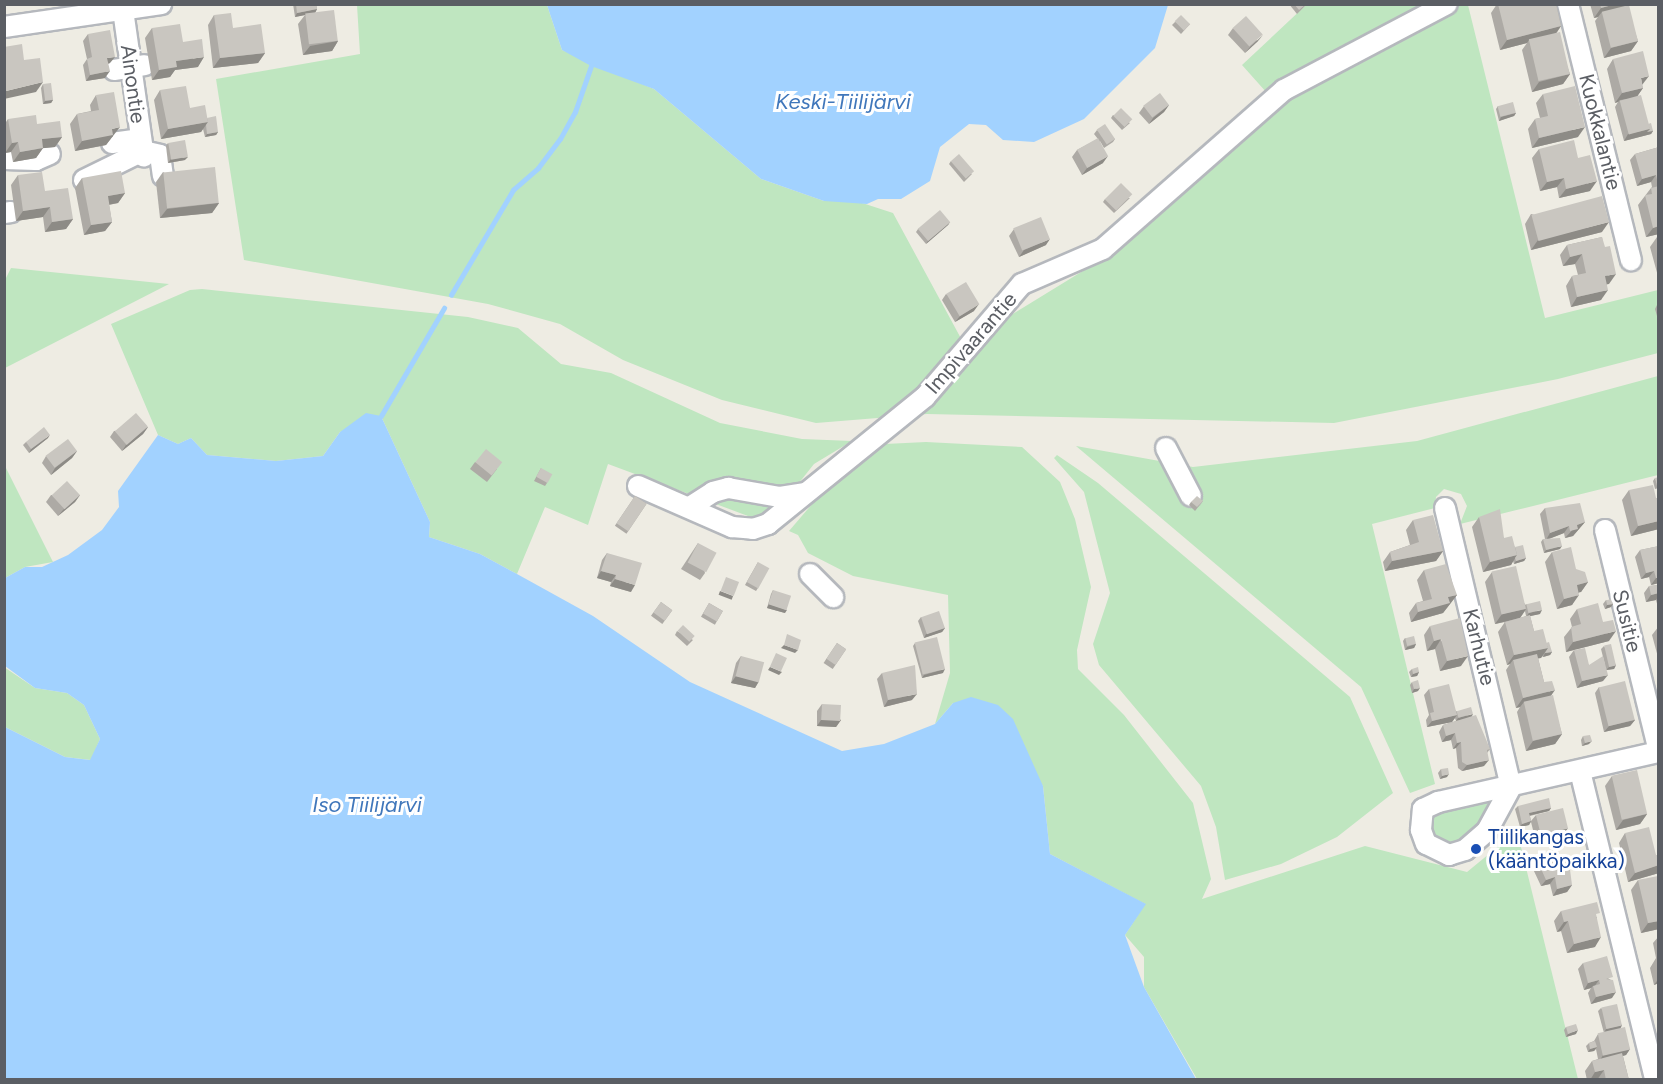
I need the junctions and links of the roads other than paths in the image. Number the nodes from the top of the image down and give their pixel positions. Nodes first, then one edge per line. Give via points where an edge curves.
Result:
1 (161, 4) edge
2 (1447, 4) edge
3 (1568, 4) edge
4 (123, 10) junction
5 (4, 27) edge
6 (144, 140) junction
7 (112, 143) edge
8 (50, 154) dead end
9 (4, 159) edge
10 (163, 176) edge
11 (84, 180) edge
12 (1631, 260) dead end
13 (1166, 448) dead end
14 (638, 486) dead end
15 (808, 492) junction
16 (1191, 496) dead end
17 (690, 507) junction
18 (1445, 508) dead end
19 (1605, 530) dead end
20 (810, 574) dead end
21 (832, 597) dead end
22 (1659, 747) edge
23 (1659, 752) edge
24 (1580, 771) junction
25 (1511, 787) junction
26 (1655, 1079) edge

1 - 4 street
2 - 15 street, Impivaarantie via 1284,90 1103,249 1022,285 926,397
3 - 12 street, Kuokkalantie
4 - 5 street
4 - 6 street, Ainontie
6 - 7 street
6 - 10 street via 160,155
6 - 11 street
8 - 9 street via 36,160
13 - 16 street
14 - 17 street, Impivaarantie
15 - 17 street via 780,497 728,488 713,492
15 - 17 street, Impivaarantie via 784,514 753,529 732,527
18 - 25 street, Karhutie
19 - 22 street, Susitie
20 - 21 street
23 - 24 street
24 - 25 street
24 - 26 street
25 - 25 street via 1438,802 1423,809 1421,830 1426,844 1449,855 1465,850 1487,831

